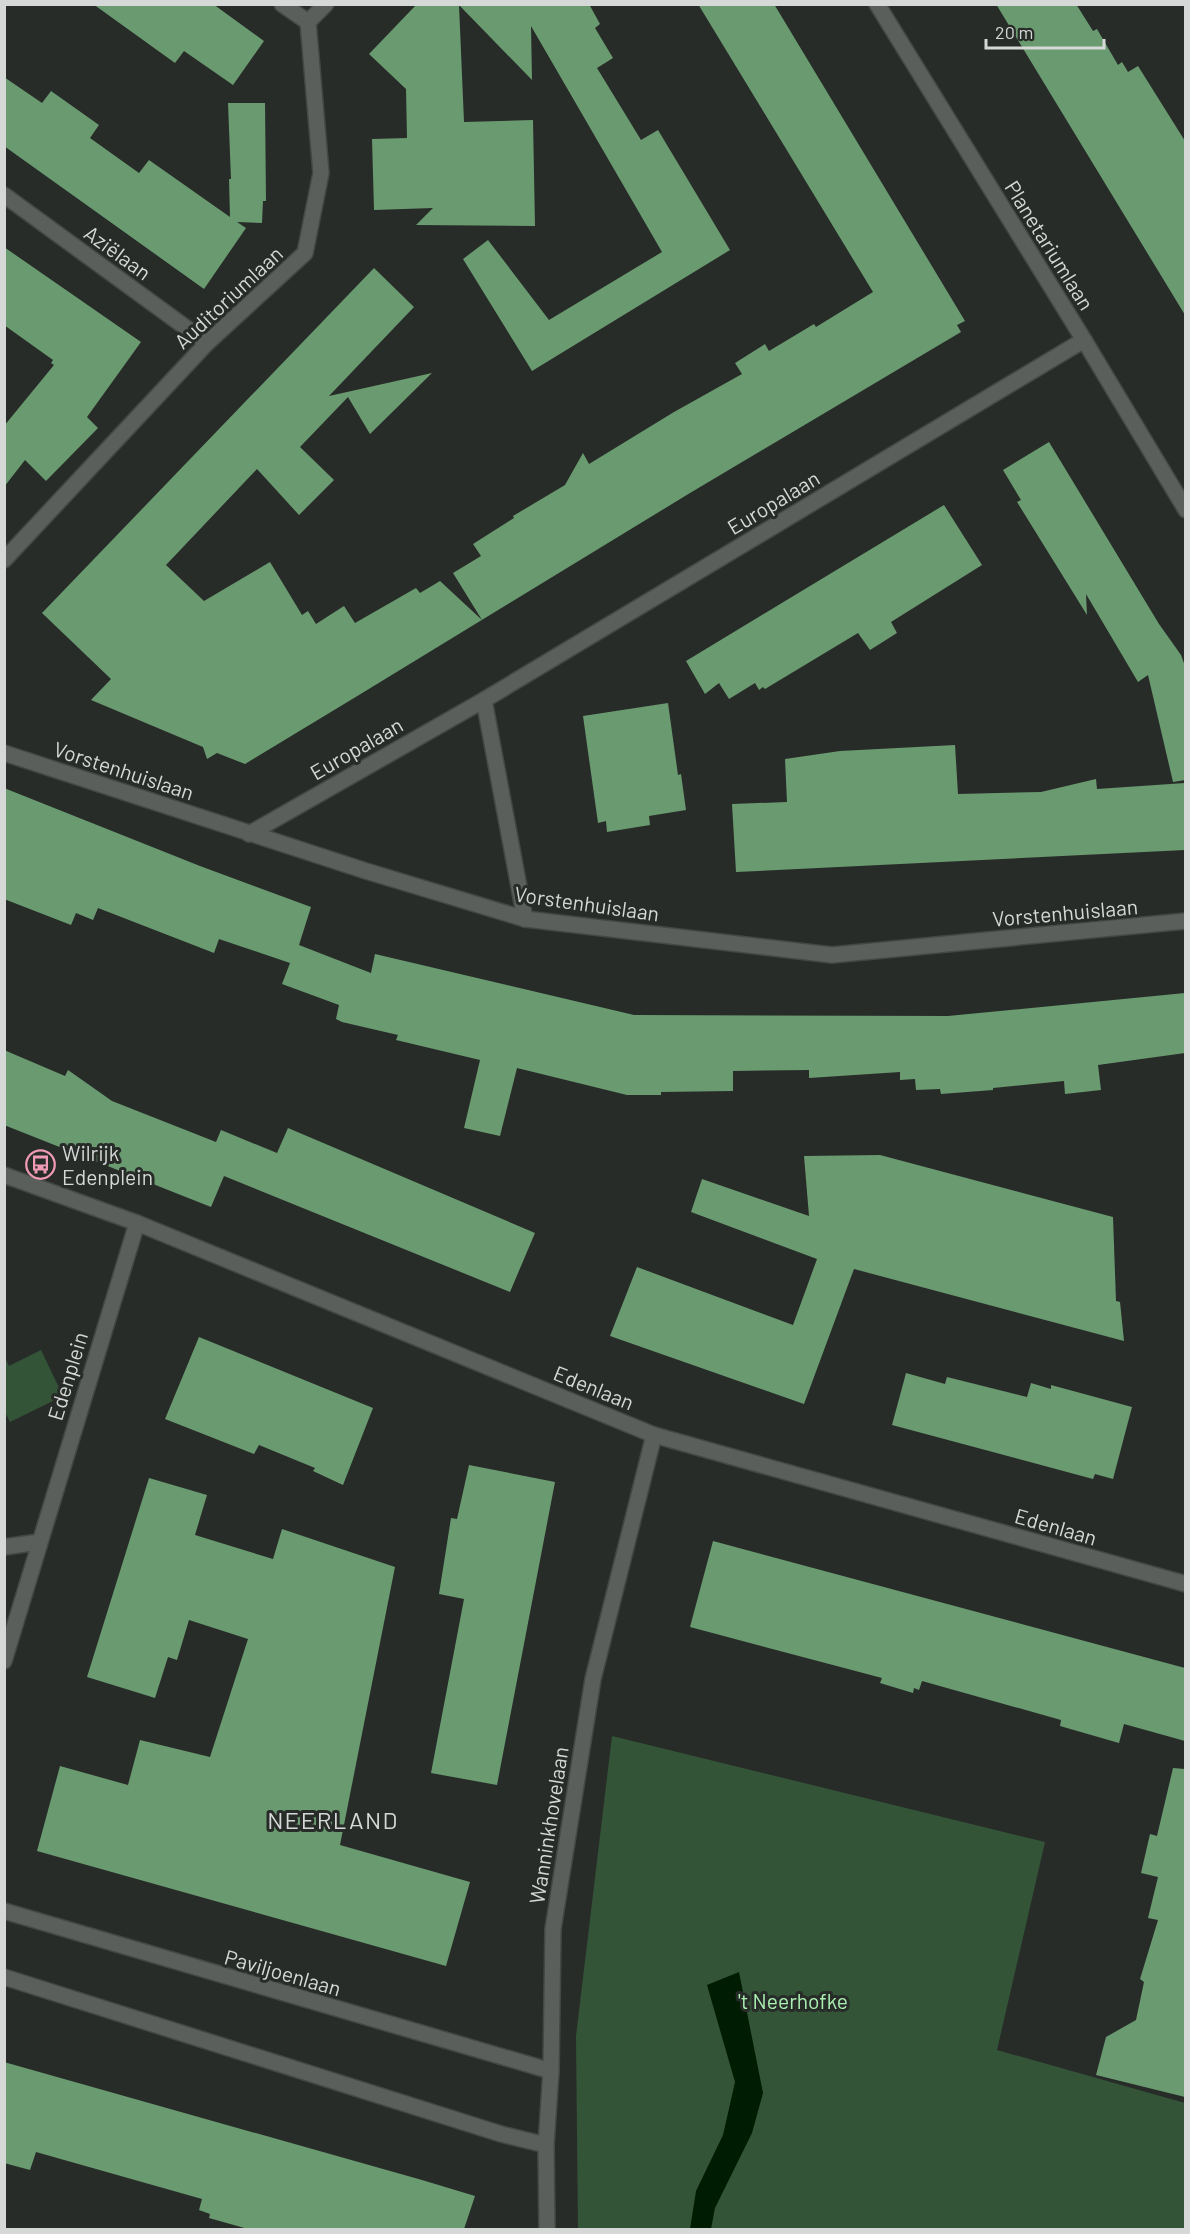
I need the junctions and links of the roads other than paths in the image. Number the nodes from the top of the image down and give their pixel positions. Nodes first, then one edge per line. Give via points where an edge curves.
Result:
1 (282, 4) edge
2 (326, 4) edge
3 (877, 4) edge
4 (308, 22) junction
5 (4, 195) edge
6 (1084, 340) junction
7 (207, 343) junction
8 (1185, 510) edge
9 (4, 560) edge
10 (484, 700) junction
11 (4, 753) edge
12 (249, 834) junction
13 (525, 919) junction
14 (1185, 921) edge
15 (4, 1175) edge
16 (136, 1222) junction
17 (654, 1435) junction
18 (39, 1542) junction
19 (4, 1547) edge
20 (1185, 1584) edge
21 (4, 1661) edge
22 (4, 1911) edge
23 (4, 1977) edge
24 (551, 2071) junction
25 (546, 2145) junction
26 (547, 2229) edge

1 - 4 street
2 - 4 street
3 - 6 street, Planetariumlaan
4 - 7 street, Auditoriumlaan via 321,173 304,253
5 - 7 street, Aziëlaan
6 - 8 street, Planetariumlaan
6 - 10 street, Europalaan
7 - 9 street, Auditoriumlaan
10 - 12 street, Europalaan
10 - 13 street
11 - 12 street, Vorstenhuislaan
12 - 13 street, Vorstenhuislaan
13 - 14 street, Vorstenhuislaan via 832,954
15 - 16 street, Edenlaan
16 - 17 street, Edenlaan
16 - 18 street, Edenplein
17 - 20 street, Edenlaan
17 - 24 street, Wanninkhovelaan via 593,1679 553,1929
18 - 19 street
18 - 21 street, Edenplein
22 - 24 street, Paviljoenlaan
23 - 25 street
24 - 25 street, Wanninkhovelaan
25 - 26 street, Wanninkhovelaan

